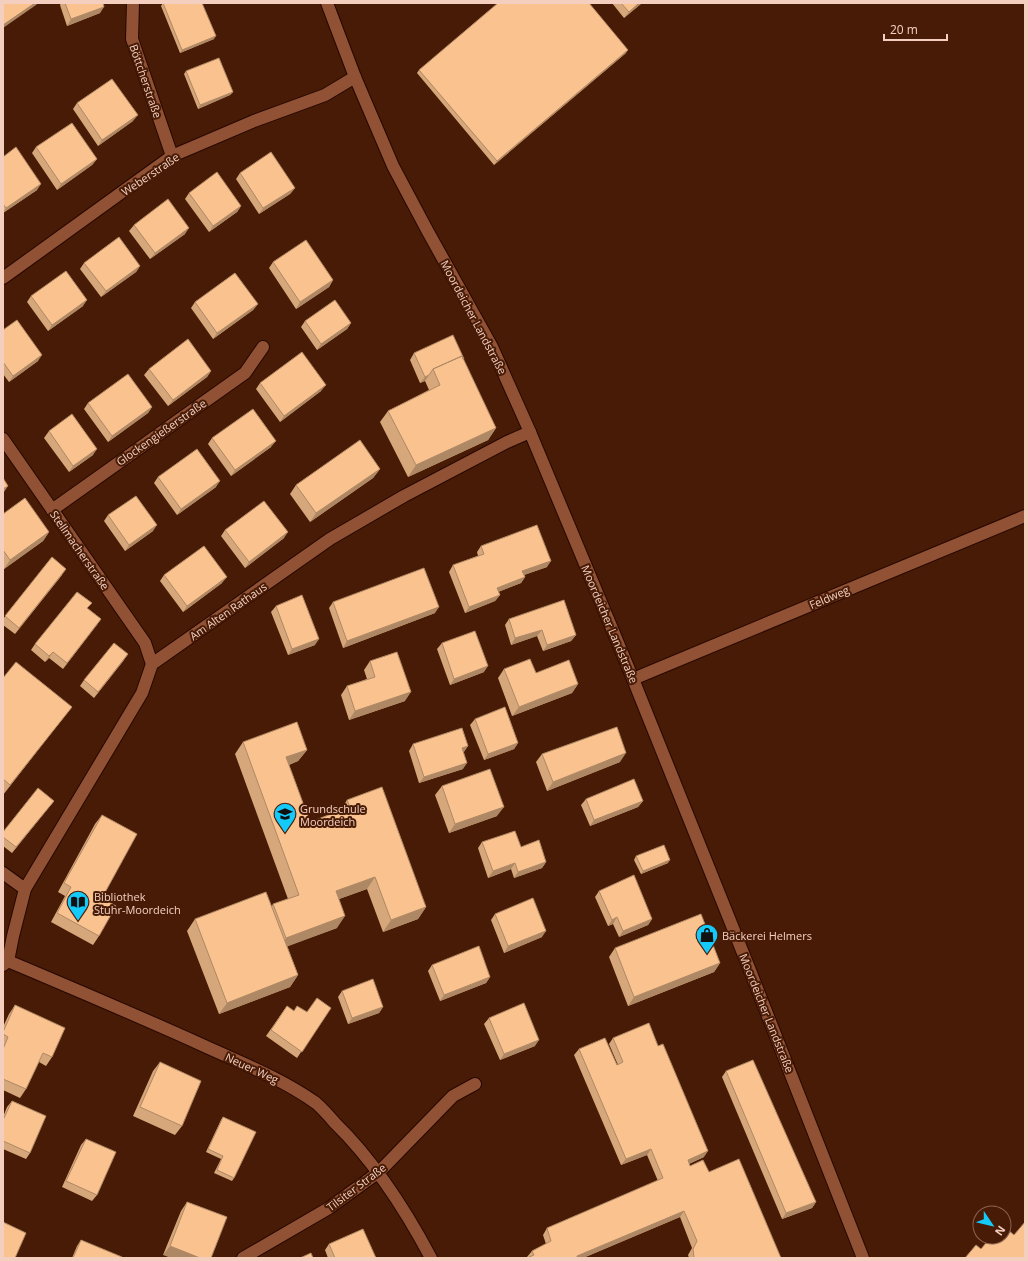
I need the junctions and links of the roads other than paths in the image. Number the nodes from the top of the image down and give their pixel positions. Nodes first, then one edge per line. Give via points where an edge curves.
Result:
1 (133, 3) edge
2 (327, 3) edge
3 (355, 77) junction
4 (172, 156) junction
5 (3, 278) edge
6 (263, 347) dead end
7 (530, 432) junction
8 (3, 439) edge
9 (52, 510) junction
10 (1025, 516) edge
11 (152, 664) junction
12 (633, 679) junction
13 (3, 872) edge
14 (25, 889) junction
15 (6, 963) edge
16 (475, 1084) dead end
17 (379, 1172) junction
18 (243, 1258) edge
19 (431, 1258) edge
20 (863, 1258) edge

1 - 4 street, Böttcherstraße via 132,39
2 - 3 street, Moordeicher Landstraße
3 - 4 street, Weberstraße via 325,94
3 - 7 street, Moordeicher Landstraße via 393,166 492,347
4 - 5 street, Weberstraße
6 - 9 street, Glockengießerstraße via 245,373
7 - 11 street, Am Alten Rathaus via 404,496 330,539
7 - 12 street, Moordeicher Landstraße
8 - 9 street, Stellmacherstraße
9 - 11 street, Stellmacherstraße via 145,643
10 - 12 street, Feldweg
11 - 14 street via 142,693
12 - 20 street, Moordeicher Landstraße
13 - 14 street
14 - 15 street, Neuer Weg
15 - 17 street, Neuer Weg via 140,1017 281,1082 316,1104
16 - 17 street, Tilsiter Straße via 453,1096
17 - 18 street, Tilsiter Straße via 329,1208
17 - 19 street, Neuer Weg via 416,1229

